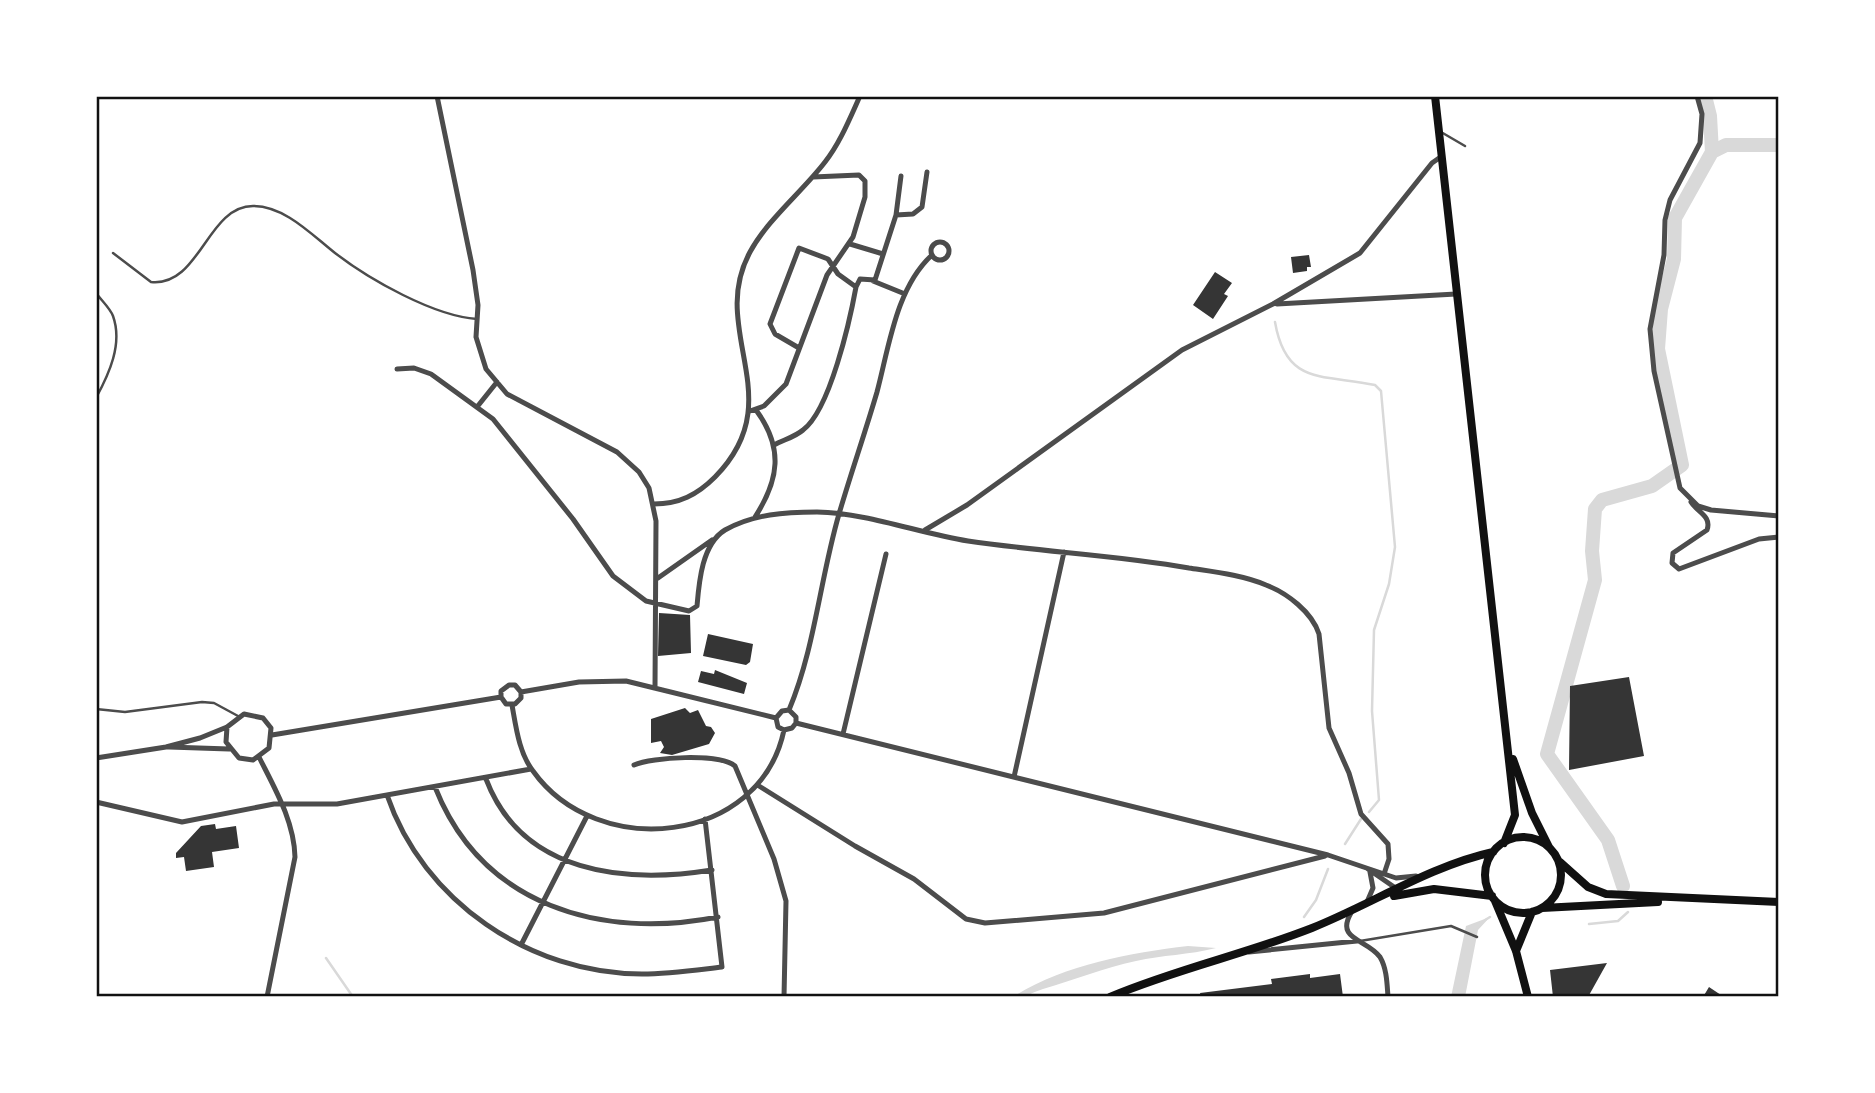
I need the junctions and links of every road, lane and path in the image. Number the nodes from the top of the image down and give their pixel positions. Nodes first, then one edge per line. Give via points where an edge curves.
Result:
1 (437, 96) edge
2 (860, 96) edge
3 (1435, 96) edge
4 (1697, 96) edge
5 (1438, 130) junction
6 (1465, 146) dead end
7 (1442, 156) junction
8 (927, 172) dead end
9 (901, 176) dead end
10 (813, 177) junction
11 (896, 215) junction
12 (850, 244) junction
13 (113, 253) dead end
14 (883, 254) junction
15 (932, 255) dead end
16 (833, 266) junction
17 (873, 281) junction
18 (856, 287) junction
19 (96, 293) edge
20 (905, 294) junction
21 (1456, 294) junction
22 (1273, 304) junction
23 (477, 319) junction
24 (799, 348) junction
25 (397, 369) dead end
26 (497, 382) junction
27 (96, 398) edge
28 (477, 407) junction
29 (753, 410) junction
30 (774, 445) junction
31 (1689, 499) junction
32 (654, 504) junction
33 (839, 515) junction
34 (1779, 516) edge
35 (755, 517) junction
36 (924, 530) junction
37 (1779, 537) edge
38 (714, 538) junction
39 (1064, 552) junction
40 (886, 555) dead end
41 (658, 578) junction
42 (658, 605) junction
43 (655, 687) junction
44 (521, 692) junction
45 (501, 697) junction
46 (512, 705) junction
47 (96, 709) edge
48 (789, 710) junction
49 (238, 716) junction
50 (776, 718) junction
51 (796, 723) junction
52 (228, 727) junction
53 (783, 730) junction
54 (272, 734) junction
55 (843, 734) junction
56 (166, 747) junction
57 (1509, 748) junction
58 (229, 749) junction
59 (259, 757) junction
60 (96, 758) edge
61 (634, 765) dead end
62 (531, 769) junction
63 (1014, 777) junction
64 (486, 779) junction
65 (759, 786) junction
66 (435, 787) junction
67 (387, 795) junction
68 (748, 796) junction
69 (96, 802) edge
70 (282, 805) junction
71 (587, 816) junction
72 (705, 819) junction
73 (1504, 843) junction
74 (1551, 849) junction
75 (1493, 852) junction
76 (1328, 855) junction
77 (565, 860) junction
78 (1558, 860) junction
79 (712, 870) junction
80 (1368, 870) junction
81 (1384, 874) junction
82 (1433, 874) junction
83 (1399, 890) junction
84 (1412, 892) junction
85 (1493, 898) junction
86 (1671, 899) junction
87 (1377, 900) junction
88 (543, 902) junction
89 (1779, 902) edge
90 (1366, 904) junction
91 (1542, 908) junction
92 (1352, 910) junction
93 (1532, 912) junction
94 (718, 917) junction
95 (1478, 937) dead end
96 (1357, 941) junction
97 (521, 945) junction
98 (1516, 951) junction
99 (1239, 952) junction
100 (267, 997) edge
101 (784, 997) edge
102 (1110, 997) edge
103 (1388, 997) edge
104 (1528, 997) edge

1 - 23 street via 473,270
2 - 10 street via 828,159
3 - 5 main road
4 - 31 street via 1702,114 1700,142 1667,211 1650,329 1677,480
5 - 6 lane
5 - 7 main road
7 - 21 main road
7 - 22 street via 1360,253
8 - 11 street via 922,207 914,214
9 - 11 street
10 - 12 street via 852,173 865,181 861,216
10 - 29 street via 749,253 738,290 741,347
11 - 14 street
12 - 14 street
12 - 16 street
13 - 23 lane via 151,282 169,279 192,260 230,214 254,206 307,229 362,271 426,308
14 - 17 street
15 - 20 street
16 - 18 street
16 - 24 street
16 - 24 street via 828,259 799,248 770,324 771,331
17 - 18 street via 860,279
17 - 20 street
18 - 30 street via 844,341 819,408 802,431
19 - 27 lane via 113,316 116,337 112,368
20 - 33 street
21 - 22 street
21 - 57 main road
22 - 36 street via 1163,362 967,505
23 - 26 street via 476,337 486,369
24 - 29 street via 786,384
25 - 28 street via 431,374
26 - 28 street
26 - 32 street via 507,394 617,452 639,472
28 - 42 street via 498,425 613,576
29 - 30 street via 765,423
29 - 32 street via 731,461 702,490 687,499
30 - 35 street via 773,482
31 - 34 street via 1711,510
31 - 37 street via 1709,524 1673,553 1672,563 1679,569 1759,539
32 - 41 street
33 - 35 street
33 - 36 street
33 - 48 street via 809,651
35 - 38 street
36 - 39 street via 965,540
38 - 41 street
38 - 42 street via 699,582 697,607 689,611
39 - 63 street
39 - 81 street via 1119,555 1238,576 1292,600 1315,621 1329,728 1362,814 1388,844
40 - 55 street
41 - 42 street
42 - 43 street
43 - 44 street via 609,680
43 - 50 street
44 - 45 street via 509,685
44 - 46 street
45 - 46 street
45 - 54 street
46 - 62 street
47 - 49 lane via 125,712 202,702
48 - 50 street
48 - 51 street
49 - 52 street
49 - 54 street via 250,713 262,718
50 - 53 street
51 - 53 street
51 - 55 street
52 - 56 street
52 - 58 street
53 - 65 street via 779,752
54 - 59 street via 269,748
55 - 63 street
56 - 58 street
56 - 60 street
57 - 73 main road via 1515,815
57 - 74 main road via 1532,813
58 - 59 street via 239,758
59 - 70 street
61 - 68 street via 684,758 730,762
62 - 64 street
62 - 71 street via 553,794
63 - 76 street
64 - 66 street
64 - 77 street via 499,808 513,824
65 - 68 street
65 - 76 street via 914,879 966,919 985,923 1104,914
66 - 67 street
66 - 88 street via 457,831 472,849 514,887
67 - 70 street via 337,804
67 - 97 street via 404,836 433,877 476,918
68 - 72 street
68 - 101 street via 786,901
69 - 70 street via 182,822
70 - 100 street via 295,841 295,857
71 - 72 street via 651,830
71 - 77 street
72 - 79 street
73 - 74 main road via 1524,837
73 - 75 main road
74 - 78 main road
75 - 82 main road
75 - 85 main road via 1485,874
76 - 80 street
77 - 79 street via 608,874 642,877 668,878
77 - 88 street
78 - 86 main road via 1597,892
78 - 91 main road via 1557,892
79 - 94 street
80 - 81 street
80 - 83 street
80 - 90 street via 1373,888
81 - 82 street via 1396,878
82 - 83 main road
83 - 84 street
83 - 87 main road
84 - 85 main road via 1452,890
84 - 87 main road
85 - 93 main road via 1512,912
85 - 98 main road
86 - 89 main road
86 - 91 main road
87 - 90 main road
88 - 94 street via 580,916 636,926
88 - 97 street
90 - 92 main road
91 - 93 main road
92 - 96 street via 1345,926 1349,937
92 - 99 main road
93 - 98 main road
94 - 97 street via 722,967 640,974 578,965
95 - 96 lane via 1451,926
96 - 99 street
96 - 103 street via 1370,947 1383,963
98 - 104 main road
99 - 102 main road

